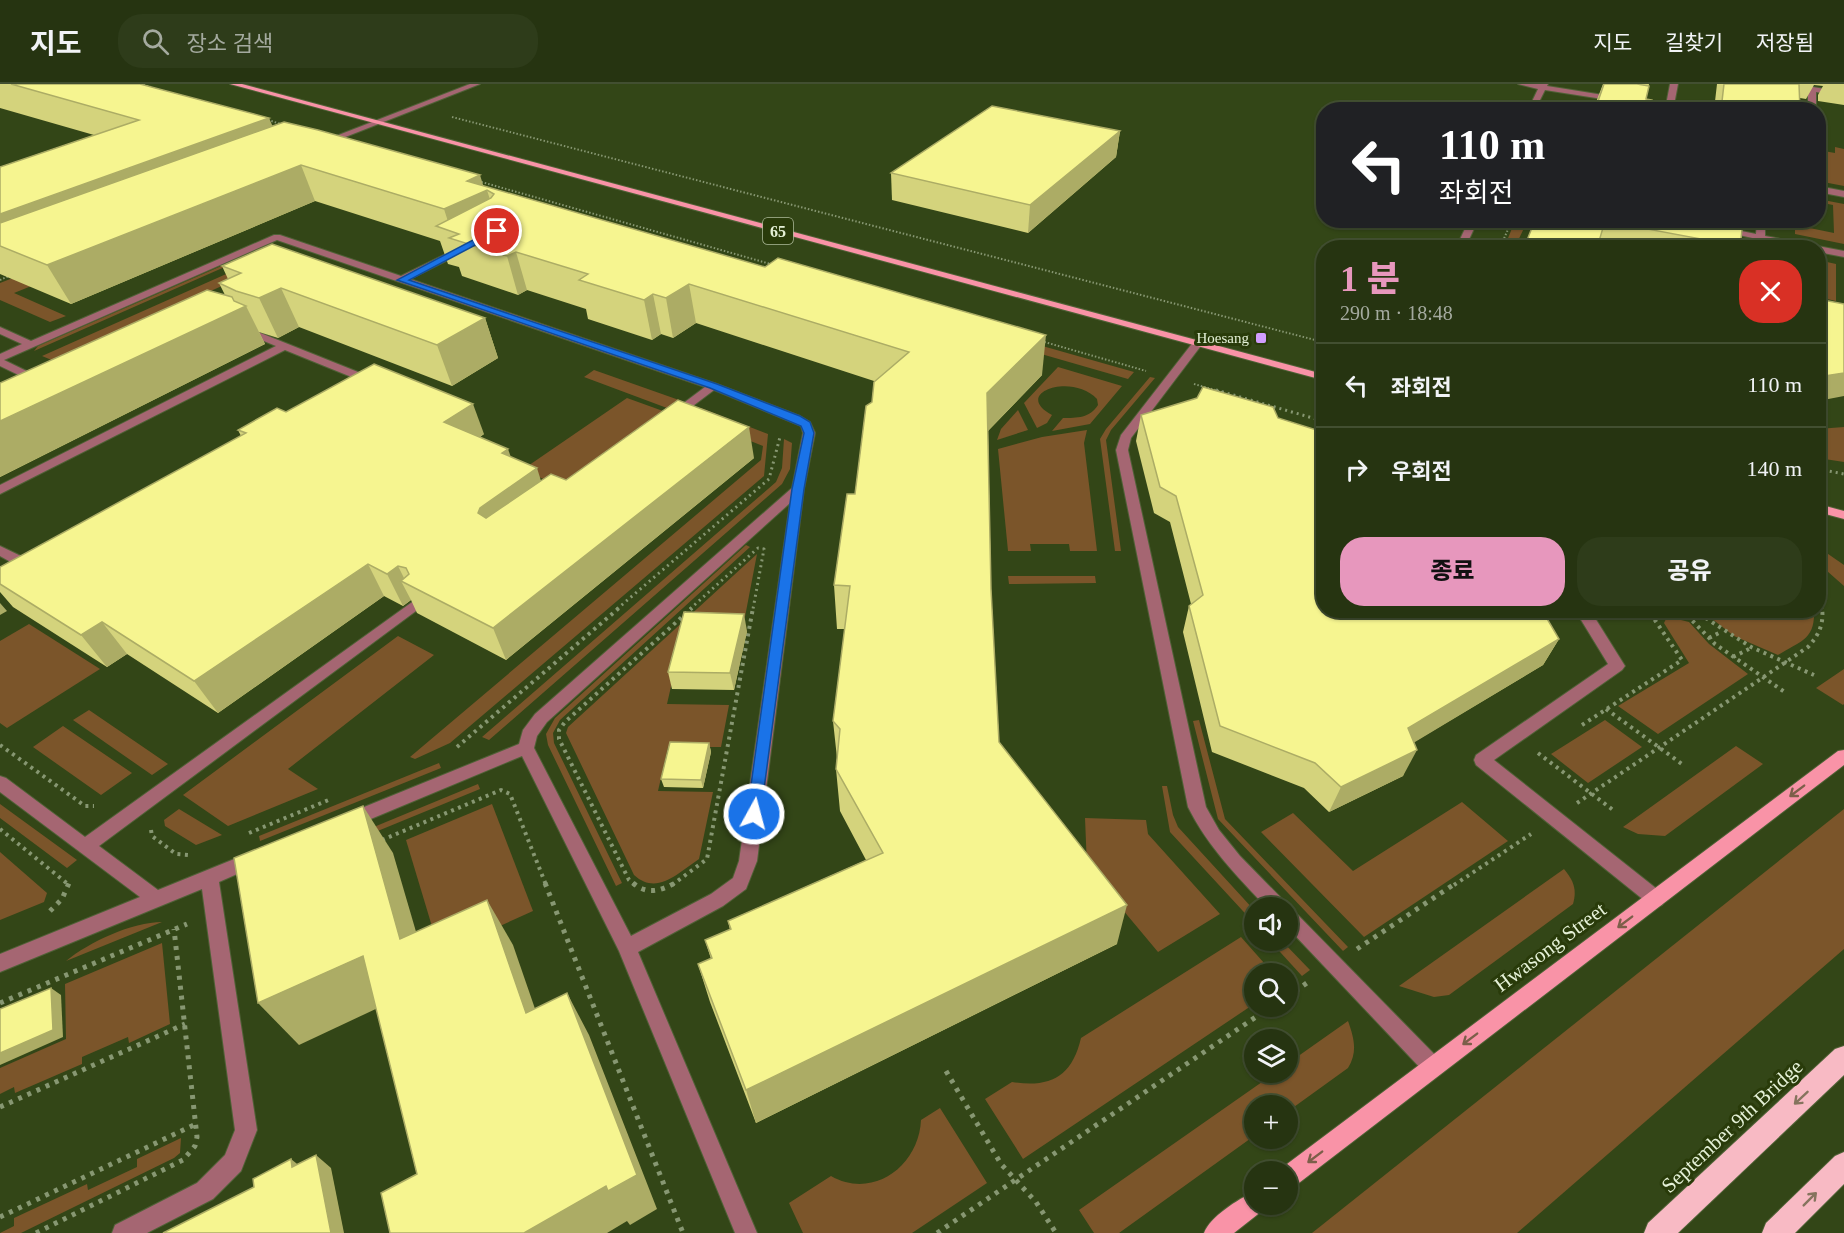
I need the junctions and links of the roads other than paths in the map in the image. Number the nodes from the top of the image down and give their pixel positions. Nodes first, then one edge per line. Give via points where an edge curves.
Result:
1 (234, 84) edge
2 (476, 84) edge
3 (1522, 84) edge
4 (1674, 84) edge
5 (1780, 84) edge
6 (1543, 86) edge
7 (1812, 89) junction
8 (1844, 94) edge
9 (1535, 102) edge
10 (1631, 102) edge
11 (1670, 102) edge
12 (1812, 102) edge
13 (375, 122) junction
14 (314, 146) edge
15 (1826, 191) edge
16 (1844, 194) edge
17 (1712, 228) edge
18 (1761, 228) edge
19 (1760, 237) junction
20 (1770, 240) edge
21 (476, 242) edge
22 (1826, 251) edge
23 (1844, 254) edge
24 (401, 280) junction
25 (0, 330) edge
26 (258, 335) edge
27 (1198, 343) junction
28 (30, 344) junction
29 (285, 346) junction
30 (0, 358) edge
31 (0, 362) edge
32 (1316, 374) edge
33 (44, 383) edge
34 (713, 386) junction
35 (346, 393) edge
36 (658, 426) edge
37 (798, 489) junction
38 (0, 490) edge
39 (1826, 510) edge
40 (1844, 514) edge
41 (0, 550) edge
42 (43, 562) edge
43 (415, 605) edge
44 (1587, 618) edge
45 (526, 748) junction
46 (1844, 756) edge
47 (0, 783) edge
48 (329, 828) edge
49 (86, 846) junction
50 (275, 851) edge
51 (209, 877) junction
52 (1270, 897) edge
53 (156, 899) junction
54 (1656, 899) junction
55 (1298, 926) edge
56 (627, 948) junction
57 (0, 963) edge
58 (1844, 1058) edge
59 (1433, 1067) junction
60 (1844, 1164) edge
61 (1298, 1170) edge
62 (1244, 1211) edge
63 (123, 1233) edge
64 (746, 1233) edge
65 (1215, 1233) edge
66 (1658, 1233) edge
67 (1776, 1233) edge

1 - 13 main road, 65
2 - 13 street
3 - 6 street
4 - 11 street
5 - 7 street
6 - 9 street
6 - 10 street
7 - 8 street
7 - 12 street
13 - 14 street
13 - 27 main road, 65
15 - 16 street
17 - 19 street
18 - 19 street
19 - 20 street
21 - 24 street
22 - 23 street
24 - 28 street via 277,237
24 - 34 street
25 - 28 street
26 - 29 street
27 - 32 main road, 65
27 - 52 street via 1125,438 1124,466 1197,807 1214,838
28 - 30 street
29 - 35 street via 359,376 361,381
29 - 38 street
31 - 33 street
34 - 36 street
34 - 37 street via 806,424 808,440
37 - 45 street via 541,718 529,734
37 - 56 street via 748,861 740,883 717,900
39 - 40 main road
41 - 42 street via 21,562
43 - 49 street
44 - 54 street via 1617,666 1482,760
45 - 48 street
45 - 56 street
46 -> 54 main road, Hwasong Street
47 - 49 street
49 - 53 street
50 - 51 street
51 - 53 street
51 - 63 street via 246,1130 233,1163 205,1191
53 - 57 street
54 -> 59 main road, Hwasong Street
55 - 59 street
56 - 64 street
58 -> 66 highway, September 9th Bridge
59 -> 61 main road, Hwasong Street
67 -> 60 highway
62 - 65 main road

